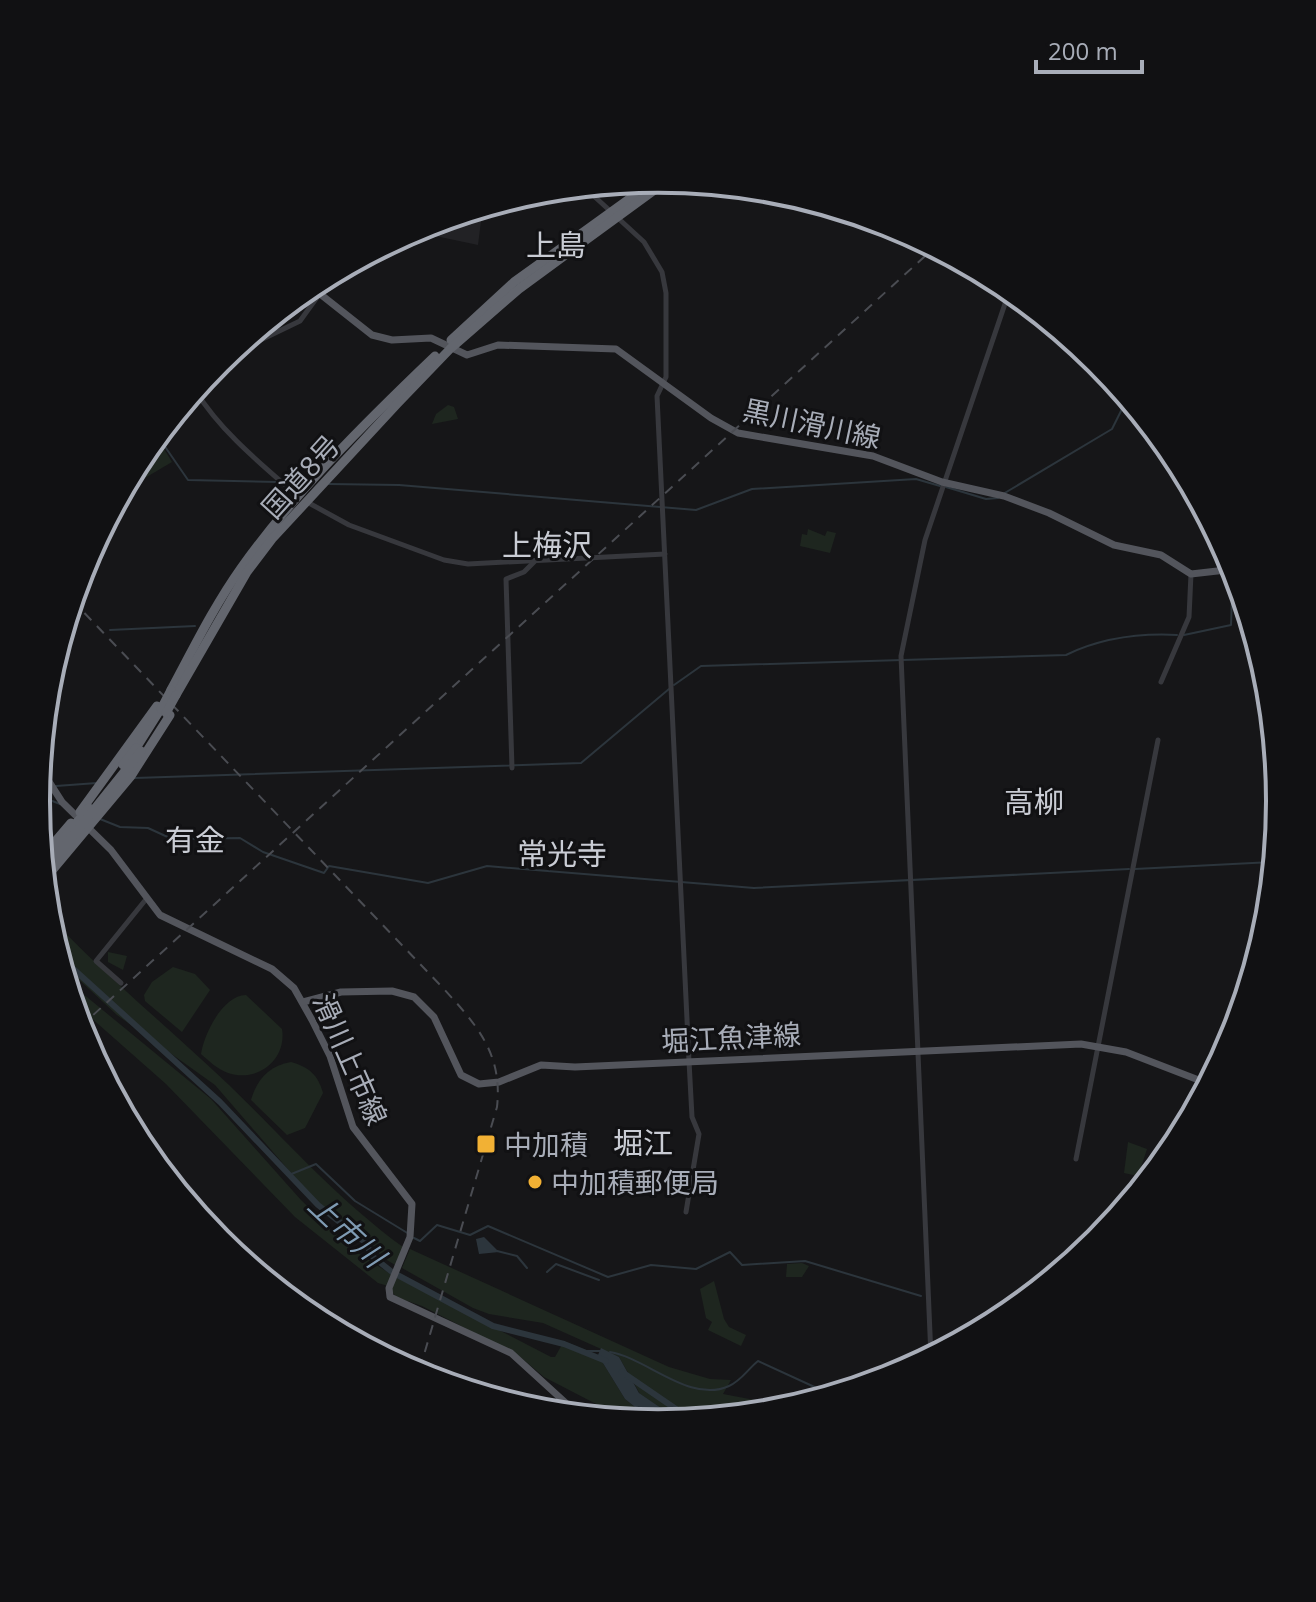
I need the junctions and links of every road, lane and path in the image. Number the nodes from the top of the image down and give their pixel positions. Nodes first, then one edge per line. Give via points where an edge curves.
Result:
1 (639, 193) edge
2 (647, 193) edge
3 (594, 196) edge
4 (613, 214) junction
5 (320, 294) edge
6 (317, 297) edge
7 (1005, 302) edge
8 (261, 341) edge
9 (448, 348) junction
10 (663, 382) junction
11 (201, 400) edge
12 (942, 482) junction
13 (303, 500) junction
14 (665, 554) junction
15 (535, 561) junction
16 (1221, 571) edge
17 (1191, 574) junction
18 (1161, 682) dead end
19 (174, 692) junction
20 (163, 711) junction
21 (1158, 740) dead end
22 (139, 749) junction
23 (512, 768) dead end
24 (50, 788) edge
25 (76, 817) junction
26 (88, 828) junction
27 (51, 845) edge
28 (52, 852) edge
29 (53, 860) edge
30 (54, 869) edge
31 (147, 898) junction
32 (121, 983) dead end
33 (303, 1002) junction
34 (1097, 1044) junction
35 (918, 1051) junction
36 (689, 1061) junction
37 (1198, 1080) edge
38 (1076, 1159) dead end
39 (686, 1212) dead end
40 (930, 1344) edge
41 (564, 1401) edge

1 - 4 highway, 国道8号
2 - 4 highway, 国道8号
3 - 4 street
4 - 9 highway, 国道8号
4 - 10 street via 644,242 662,272 667,345
5 - 9 main road, 黒川滑川線 via 372,335 424,337
6 - 8 street via 291,327
7 - 12 street
9 - 10 main road, 黒川滑川線 via 467,355 498,345 610,348
9 - 13 highway, 国道8号
10 - 12 main road, 黒川滑川線 via 738,433 873,456
10 - 14 street via 657,396
11 - 13 street via 239,444
12 - 17 main road, 黒川滑川線 via 1030,506 1114,545 1161,555
12 - 35 street via 900,660
13 - 15 street via 337,520 444,560
13 - 19 highway, 国道8号 via 239,571
14 - 15 street
14 - 36 street
15 - 23 street via 506,579
16 - 17 main road
17 - 18 street via 1189,617
19 - 20 highway, bridge
19 - 20 highway, bridge
20 - 22 highway
20 - 22 highway
21 - 34 street
22 - 25 highway via 111,770
22 - 26 highway via 131,776
22 - 28 highway, bridge
22 - 29 highway, bridge
24 - 25 main road, 滑川上市線
25 - 26 main road, 滑川上市線
25 - 27 highway, bridge
26 - 30 highway, bridge
26 - 31 main road, 滑川上市線
31 - 32 street via 96,961
31 - 33 main road, 滑川上市線 via 176,926 280,974
33 - 36 main road, 堀江魚津線 via 352,991 414,997 434,1017 461,1075 479,1084 541,1065
33 - 41 main road, 滑川上市線 via 330,1056 349,1120 412,1204 407,1245 390,1297 511,1353
34 - 35 main road, 堀江魚津線
34 - 37 main road, 堀江魚津線
34 - 38 street
35 - 36 main road, 堀江魚津線
35 - 40 street
36 - 39 street via 692,1117 699,1134

